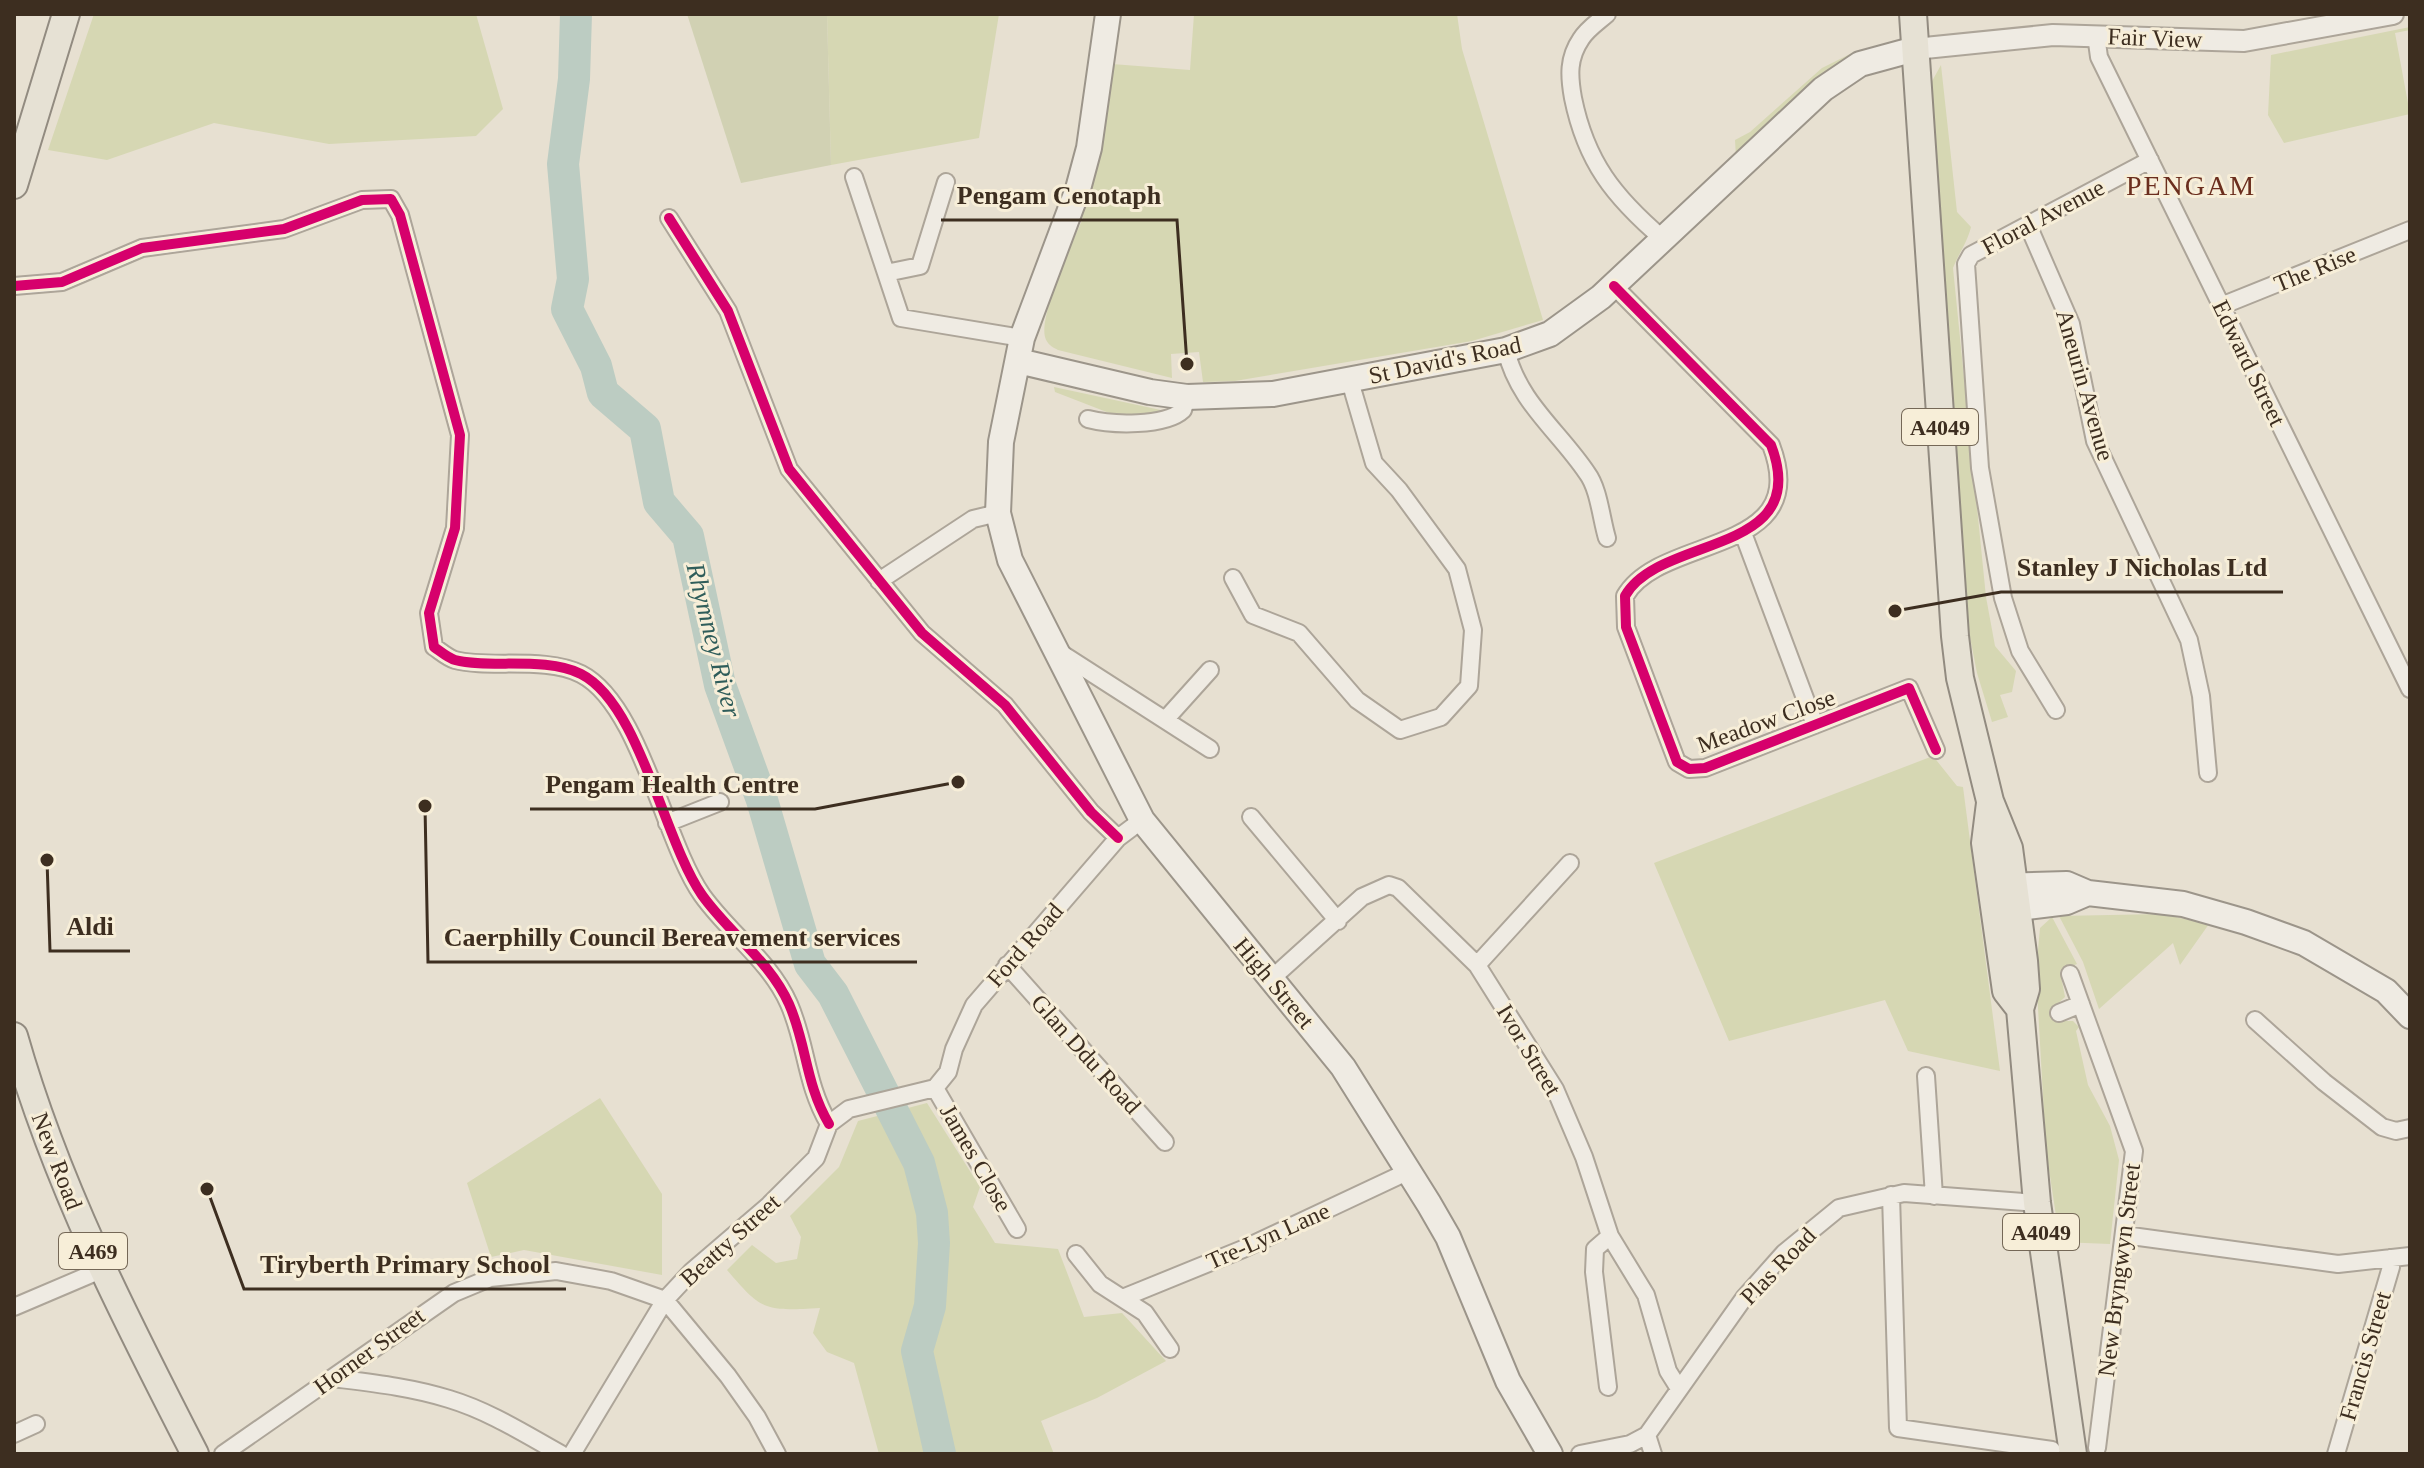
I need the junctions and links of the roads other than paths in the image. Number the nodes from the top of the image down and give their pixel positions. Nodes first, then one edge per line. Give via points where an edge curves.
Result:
1 (1108, 14) edge
2 (1607, 14) edge
3 (1913, 14) edge
4 (2393, 14) edge
5 (62, 15) edge
6 (2096, 35) junction
7 (1915, 49) junction
8 (2150, 160) junction
9 (854, 177) dead end
10 (946, 182) dead end
11 (14, 185) edge
12 (669, 218) dead end
13 (2028, 225) junction
14 (2410, 230) edge
15 (1663, 239) junction
16 (886, 273) junction
17 (14, 286) edge
18 (1614, 286) junction
19 (2221, 306) junction
20 (1020, 349) junction
21 (1506, 350) junction
22 (1350, 381) junction
23 (1187, 397) junction
24 (1088, 419) dead end
25 (998, 513) junction
26 (1743, 533) junction
27 (1607, 538) dead end
28 (1233, 578) dead end
29 (879, 581) junction
30 (1054, 649) junction
31 (1210, 670) dead end
32 (2410, 689) edge
33 (2056, 710) dead end
34 (1165, 720) junction
35 (1815, 725) junction
36 (1210, 749) dead end
37 (1936, 750) dead end
38 (2208, 773) dead end
39 (720, 802) dead end
40 (1251, 817) dead end
41 (1142, 820) junction
42 (667, 823) junction
43 (1118, 838) junction
44 (1570, 863) dead end
45 (2005, 897) junction
46 (1338, 921) junction
47 (1007, 965) junction
48 (1477, 965) junction
49 (2070, 974) dead end
50 (1271, 979) junction
51 (2081, 1004) junction
52 (2059, 1013) dead end
53 (2410, 1016) edge
54 (2255, 1020) dead end
55 (14, 1036) edge
56 (1926, 1076) dead end
57 (928, 1090) junction
58 (829, 1124) junction
59 (2410, 1128) edge
60 (1165, 1142) dead end
61 (1409, 1171) junction
62 (1891, 1195) junction
63 (1934, 1196) junction
64 (2037, 1203) junction
65 (1017, 1229) dead end
66 (2124, 1235) junction
67 (1610, 1236) junction
68 (1076, 1254) dead end
69 (2410, 1256) edge
70 (2390, 1258) junction
71 (101, 1270) junction
72 (1125, 1297) junction
73 (665, 1300) junction
74 (14, 1307) edge
75 (1170, 1349) dead end
76 (332, 1378) junction
77 (1608, 1387) dead end
78 (1678, 1387) junction
79 (36, 1424) dead end
80 (14, 1434) edge
81 (1647, 1435) junction
82 (2074, 1451) edge
83 (195, 1454) edge
84 (223, 1454) edge
85 (561, 1454) edge
86 (572, 1454) edge
87 (777, 1454) edge
88 (1550, 1454) edge
89 (1580, 1454) edge
90 (1653, 1454) edge
91 (2336, 1454) edge

1 - 20 main road, High Street via 1089,148
2 - 15 street via 1580,40 1569,67 1579,129 1604,178
3 - 7 main road, A4049
4 - 6 street, Fair View via 2244,41
5 - 11 main road
6 - 7 street, Fair View
6 - 8 street, Edward Street via 2099,57
7 - 15 main road, St David's Road via 1860,64 1823,89
7 - 45 main road, A4049 via 1955,636 1990,801 1985,843
8 - 13 street, Floral Avenue
8 - 19 street, Edward Street
9 - 16 street
10 - 16 street via 920,266
12 - 29 street via 728,311 789,469
13 - 33 street, Floral Avenue via 1971,255 1965,273 1980,468 2003,598 2020,651
13 - 38 street, Aneurin Avenue via 2071,324 2095,441 2189,640
14 - 19 street, The Rise
15 - 18 main road, St David's Road
16 - 20 street via 901,318
17 - 42 street via 62,282 142,248 284,229 362,200 391,199 400,215 460,435 455,528 429,613 434,647 454,660 524,662 580,673 602,691 636,742
18 - 21 main road, St David's Road via 1550,334
18 - 26 street, Meadow Close via 1771,445 1778,471 1776,496 1762,518
19 - 32 street, Edward Street
20 - 23 main road, St David's Road via 1150,392
20 - 25 main road, High Street via 1001,442
21 - 22 main road, St David's Road
21 - 27 street via 1512,372 1540,419 1589,475
22 - 23 main road, St David's Road via 1273,394
22 - 28 street via 1374,463 1457,569 1473,630 1469,686 1441,717 1400,730 1357,700 1299,633 1253,615
23 - 24 street via 1183,410 1170,418 1109,425
25 - 29 street via 973,519
25 - 30 main road, High Street via 1010,560
26 - 35 street, Meadow Close
26 - 35 street, Meadow Close via 1646,573 1625,596 1626,627 1673,756 1689,769 1705,768
29 - 43 street via 922,633 1005,705
30 - 34 street
30 - 41 main road, High Street
31 - 34 street
34 - 36 street
35 - 37 street, Meadow Close via 1909,688
39 - 42 street
40 - 46 street
41 - 43 street, Ford Road
41 - 50 main road, High Street
42 - 58 street via 701,894 771,973 789,1005 813,1098
43 - 47 street, Ford Road
44 - 48 street
45 - 53 main road via 2067,884 2088,893 2183,904 2304,943 2386,991
45 - 64 main road, A4049 via 2006,991 2020,1009
46 - 48 street, Ivor Street via 1379,887 1398,888
46 - 50 street, Ivor Street
47 - 57 street, Ford Road via 974,1005 948,1072
47 - 60 street, Glan Ddu Road
48 - 67 street, Ivor Street via 1555,1089
49 - 51 street, New Bryngwyn Street
50 - 61 main road, High Street via 1343,1067
51 - 52 street
51 - 66 street, New Bryngwyn Street via 2134,1151
54 - 59 street via 2382,1127
55 - 71 main road, New Road / A469 via 49,1147
56 - 63 street
57 - 58 street via 849,1109
57 - 65 street, James Close
58 - 73 street, Beatty Street via 816,1158
61 - 72 street, Tre-Lyn Lane
61 - 88 main road, High Street via 1448,1237 1508,1381
62 - 63 street, Plas Road
62 - 78 street, Plas Road via 1839,1208 1784,1253
62 - 82 street via 1898,1428
63 - 64 street, Plas Road
64 - 82 main road, A4049
66 - 70 street via 2338,1264
66 - 82 street, New Bryngwyn Street
67 - 77 street via 1595,1249 1594,1272
67 - 78 street, Ivor Street via 1646,1295 1668,1371
68 - 72 street via 1100,1284
69 - 70 street
70 - 91 street, Francis Street
71 - 74 street
71 - 83 main road, New Road / A469
72 - 75 street via 1145,1313
73 - 76 street, Horner Street via 583,1274 527,1272 490,1278 424,1311
73 - 86 street, Beatty Street
73 - 87 street via 735,1386
76 - 84 street, Horner Street
76 - 85 street via 450,1399
78 - 81 street, Plas Road
79 - 80 street
81 - 89 street via 1630,1444
81 - 90 street

